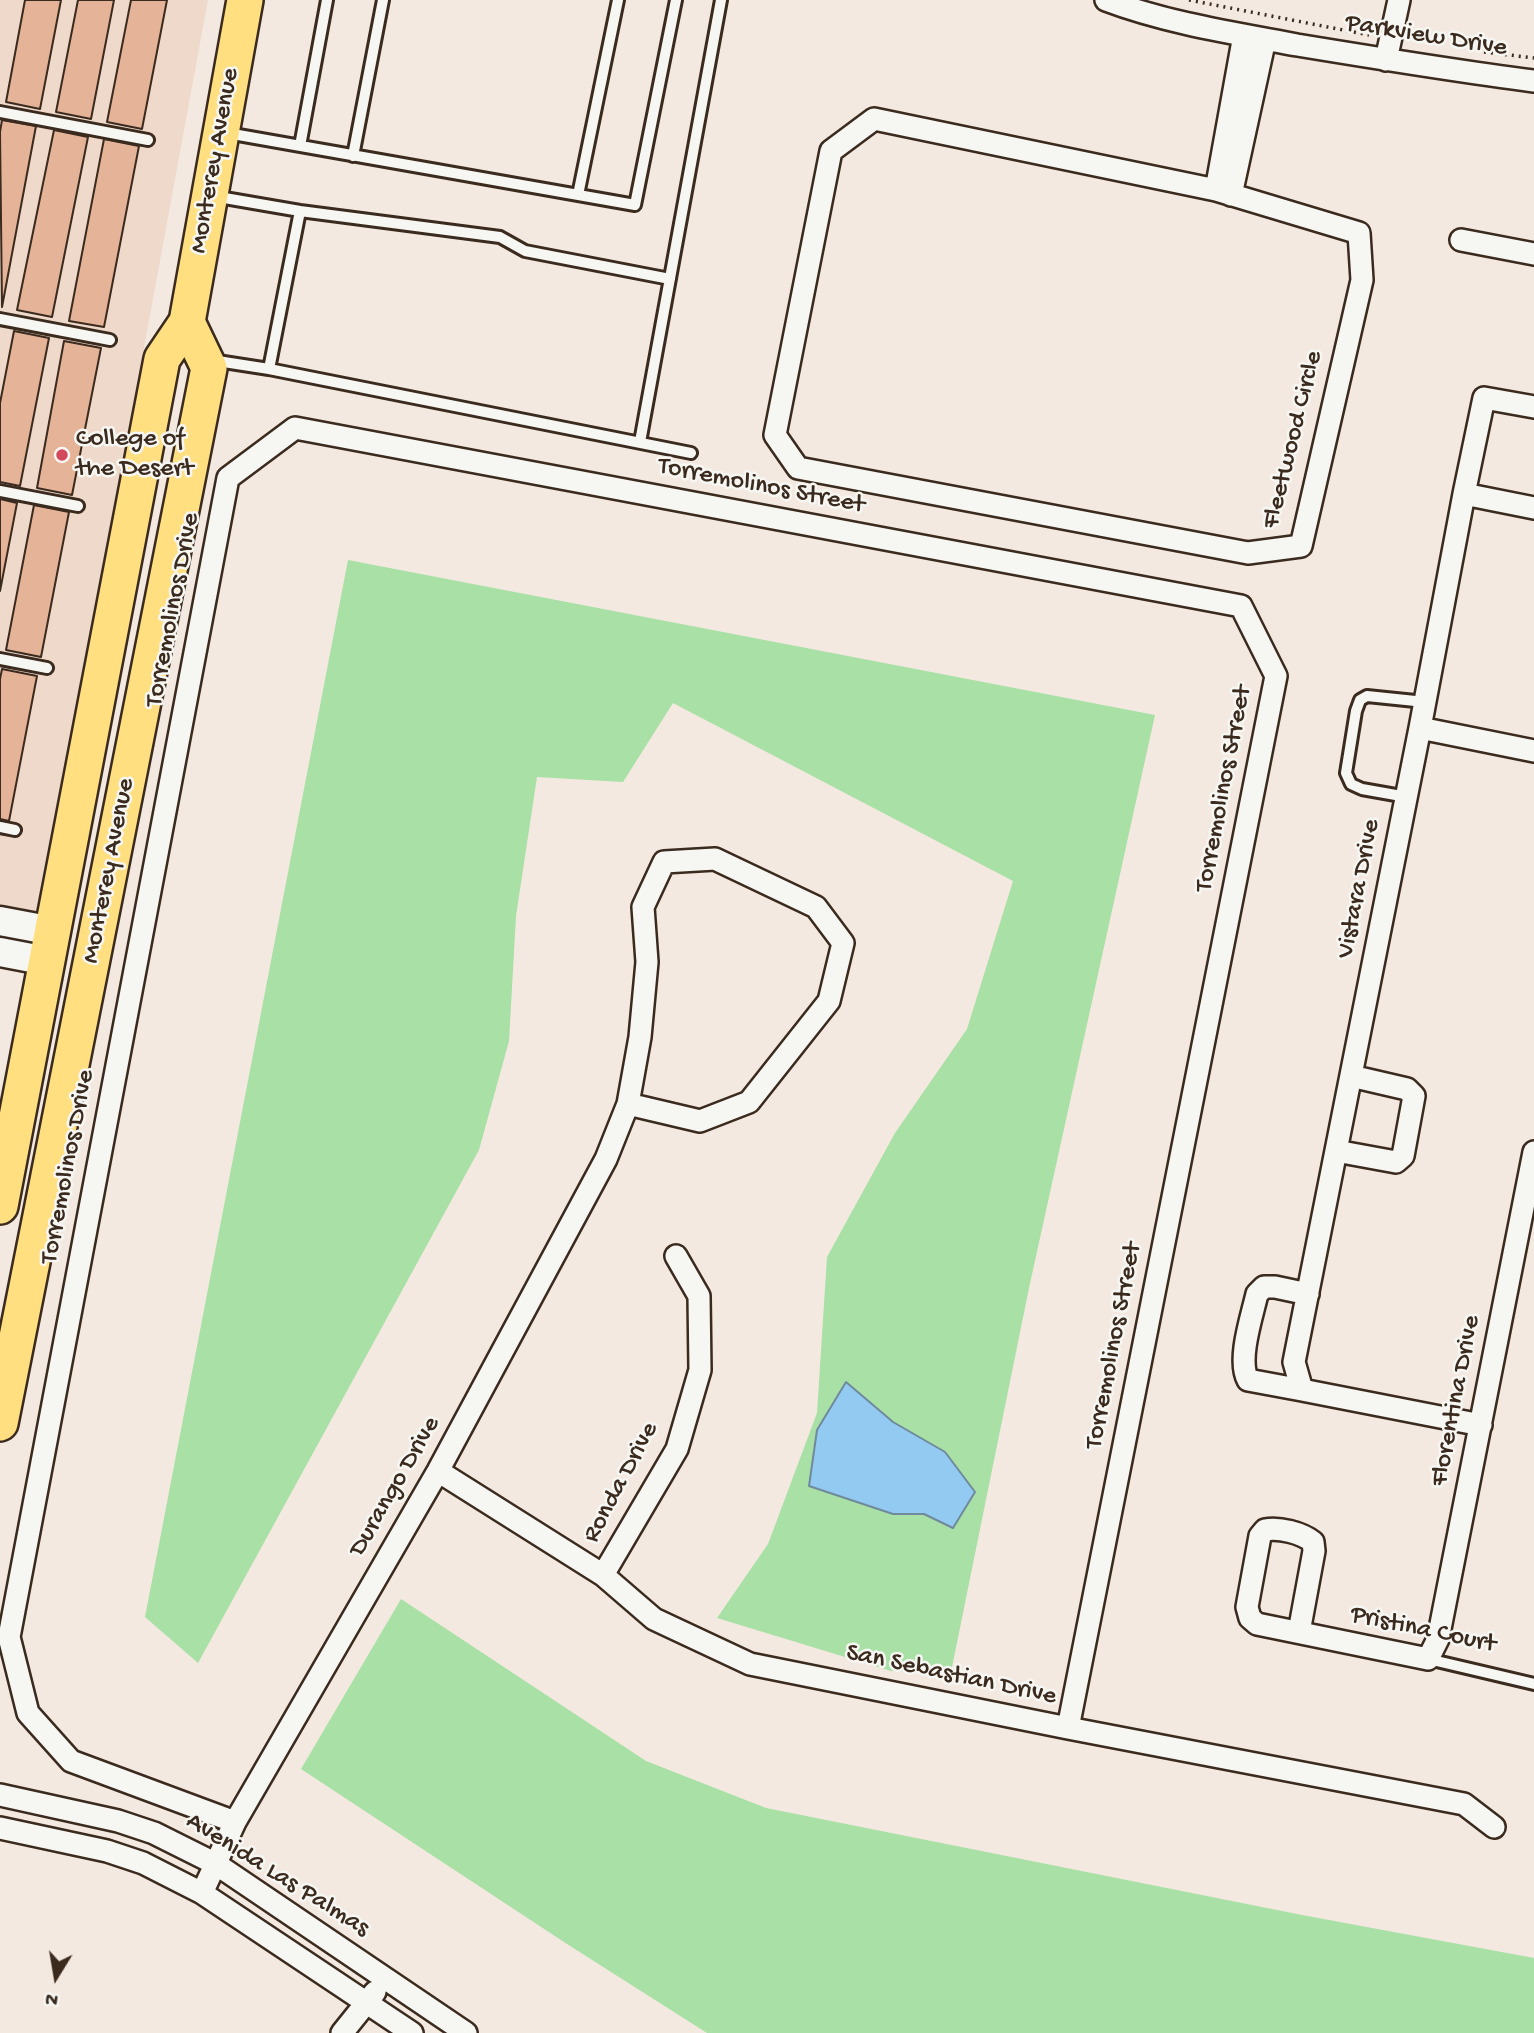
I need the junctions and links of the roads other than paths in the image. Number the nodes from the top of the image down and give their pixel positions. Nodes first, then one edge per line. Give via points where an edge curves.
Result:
1 (245, 0) edge
2 (327, 0) edge
3 (383, 0) edge
4 (618, 0) edge
5 (676, 0) edge
6 (721, 0) edge
7 (1106, 0) edge
8 (1399, 0) edge
9 (1244, 35) junction
10 (1265, 39) junction
11 (1386, 60) junction
12 (1534, 81) edge
13 (0, 112) edge
14 (221, 132) junction
15 (148, 141) dead end
16 (300, 146) junction
17 (353, 156) junction
18 (1224, 193) junction
19 (209, 195) junction
20 (578, 195) junction
21 (300, 211) junction
22 (1461, 240) dead end
23 (1534, 254) edge
24 (670, 279) junction
25 (0, 319) edge
26 (187, 322) junction
27 (110, 340) dead end
28 (205, 359) junction
29 (270, 369) junction
30 (1534, 407) edge
31 (295, 428) joint
32 (640, 442) junction
33 (691, 453) dead end
34 (0, 491) edge
35 (1464, 494) junction
36 (78, 506) dead end
37 (1534, 508) edge
38 (0, 659) edge
39 (47, 668) dead end
40 (1425, 702) junction
41 (1420, 728) junction
42 (1534, 751) edge
43 (1406, 797) junction
44 (0, 827) edge
45 (15, 830) dead end
46 (0, 921) edge
47 (50, 946) junction
48 (0, 952) edge
49 (1351, 1076) junction
50 (628, 1104) junction
51 (1336, 1151) junction
52 (1534, 1152) edge
53 (0, 1206) edge
54 (676, 1256) dead end
55 (27, 1284) junction
56 (1308, 1294) junction
57 (1301, 1390) junction
58 (0, 1423) edge
59 (1481, 1425) junction
60 (438, 1471) junction
61 (603, 1575) junction
62 (1299, 1632) junction
63 (1428, 1659) junction
64 (1534, 1684) edge
65 (1068, 1728) junction
66 (0, 1795) edge
67 (30, 1801) junction
68 (235, 1822) junction
69 (1494, 1827) dead end
70 (0, 1828) edge
71 (24, 1833) junction
72 (216, 1864) junction
73 (202, 1893) junction
74 (384, 1979) junction
75 (367, 2003) junction
76 (342, 2033) edge
77 (412, 2033) edge
78 (466, 2033) edge

1 - 14 main road, Monterey Avenue
2 - 16 lane
3 - 17 lane
4 - 20 lane
5 - 20 lane via 635,205
6 - 24 lane
7 - 9 street, Parkview Drive
8 - 11 street
9 - 10 street, Parkview Drive
9 - 18 street
10 - 11 street, Parkview Drive
10 - 18 street
11 - 12 street, Parkview Drive
13 - 15 lane
14 - 16 lane
14 - 19 main road, Monterey Avenue
16 - 17 lane
17 - 20 lane
18 - 18 street, Fleetwood Circle via 1359,233 1362,279 1301,546 1248,553 798,468 775,435 831,151 874,119
19 - 21 lane
19 - 26 main road, Monterey Avenue
21 - 24 lane via 500,237 525,251
21 - 29 lane
22 - 23 street
24 - 32 lane
25 - 27 lane
26 - 28 main road, Monterey Avenue
26 - 47 main road, Monterey Avenue via 162,359
28 - 29 lane
28 - 55 main road, Monterey Avenue via 209,368
29 - 32 lane
30 - 35 street, Vistara Drive via 1484,398
31 - 65 street, Torremolinos Street via 1241,606 1276,676
31 - 68 street, Torremolinos Drive via 228,478 9,1637 29,1713 71,1761
32 - 33 lane
34 - 36 lane
35 - 37 street
35 - 40 street, Vistara Drive
38 - 39 lane
40 - 41 street, Vistara Drive
40 - 43 lane via 1367,696 1356,711 1346,773 1351,784
41 - 42 street
41 - 43 street, Vistara Drive
43 - 49 street, Vistara Drive
44 - 45 lane
46 - 47 street
47 - 48 street
47 - 53 main road, Monterey Avenue
47 - 55 main road via 61,936 64,965 23,1181 19,1228
49 - 51 street, Vistara Drive
49 - 51 street via 1407,1088 1414,1096 1404,1156 1396,1162
50 - 50 street, Durango Drive via 700,1121 748,1102 829,1001 843,943 816,907 716,859 664,862 643,907 647,962
50 - 60 street, Durango Drive via 606,1159
51 - 56 street, Vistara Drive
52 - 59 street, Florentina Drive
54 - 61 street, Ronda Drive via 699,1296 700,1370 677,1449
55 - 58 main road, Monterey Avenue
56 - 57 street, Vistara Drive via 1294,1362
56 - 57 street via 1264,1287 1257,1294 1244,1357 1248,1380
57 - 59 street
59 - 63 street, Florentina Drive via 1438,1639
60 - 61 street, San Sebastian Drive
60 - 68 street, Durango Drive
61 - 65 street, San Sebastian Drive via 654,1619 750,1664
62 - 62 street, Pristina Court via 1257,1624 1250,1618 1247,1606 1265,1530 1306,1536 1313,1542
62 - 63 street, Pristina Court
63 - 64 lane, Pristina Court
65 - 69 street, San Sebastian Drive via 1464,1804
66 - 67 street, Avenida Las Palmas
67 - 71 street
67 - 72 street, Avenida Las Palmas via 154,1833
68 - 72 street, Durango Drive
70 - 71 street, Avenida Las Palmas
71 - 73 street, Avenida Las Palmas via 143,1863
72 - 73 street, Durango Drive
72 - 74 street, Avenida Las Palmas
73 - 75 street, Avenida Las Palmas
74 - 75 street
74 - 78 street, Avenida Las Palmas
75 - 76 street
75 - 77 street, Avenida Las Palmas

